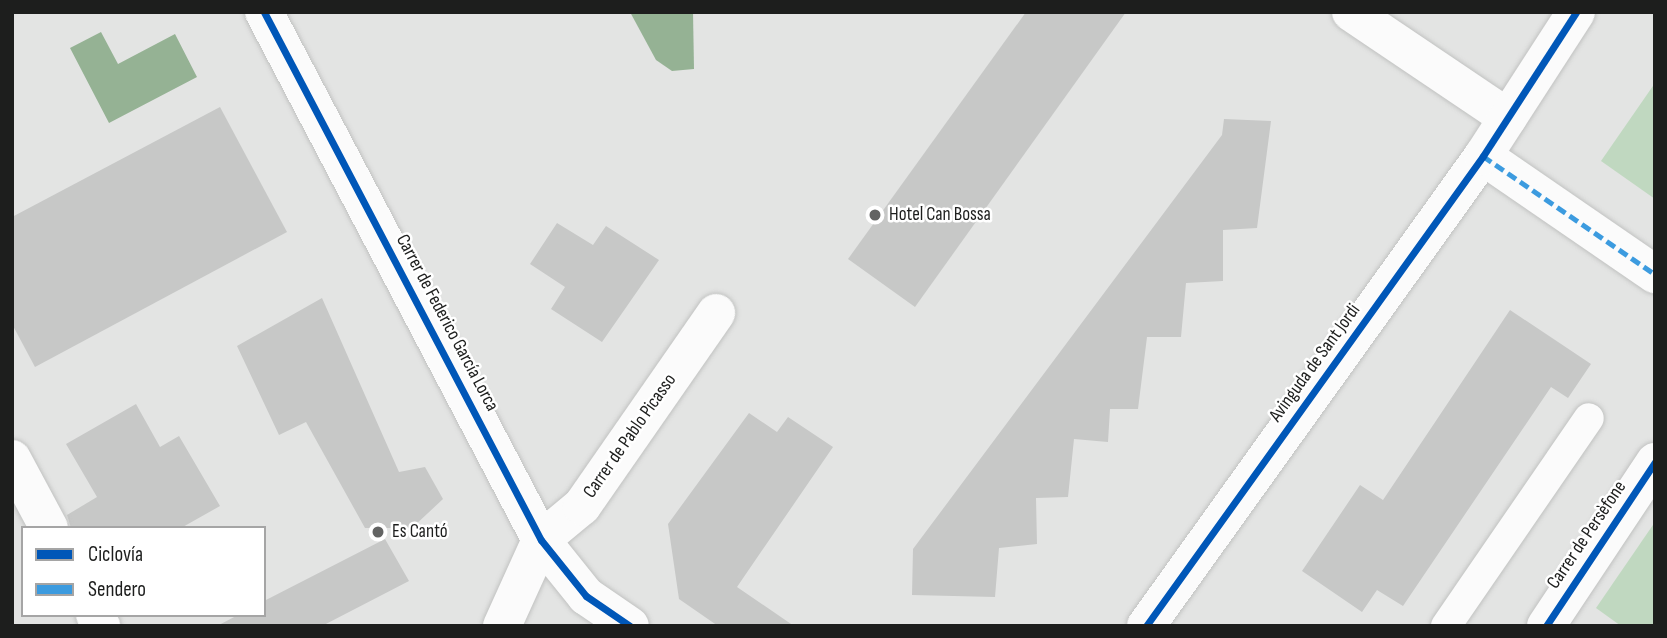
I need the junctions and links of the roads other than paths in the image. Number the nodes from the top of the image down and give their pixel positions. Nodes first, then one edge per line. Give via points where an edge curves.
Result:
1 (264, 12) edge
2 (1351, 12) edge
3 (1576, 12) edge
4 (1508, 118) junction
5 (1483, 156) junction
6 (1655, 274) edge
7 (716, 313) dead end
8 (1590, 418) dead end
9 (12, 459) edge
10 (1655, 462) edge
11 (48, 526) edge
12 (541, 540) junction
13 (502, 626) edge
14 (630, 626) edge
15 (1146, 626) edge
16 (1446, 626) edge
17 (1546, 626) edge

1 - 12 street, Carrer de Federico García Lorca
2 - 4 street
3 - 4 street, Avinguda de Sant Jordi
4 - 5 street, Avinguda de Sant Jordi
5 - 6 street
5 - 15 street, Avinguda de Sant Jordi
7 - 12 street, Carrer de Pablo Picasso via 582,506
8 - 16 lane
9 - 11 street
10 - 17 street, Carrer de Persèfone
12 - 13 street, Carrer de Pablo Picasso
12 - 14 street, Carrer de Federico García Lorca via 586,596

